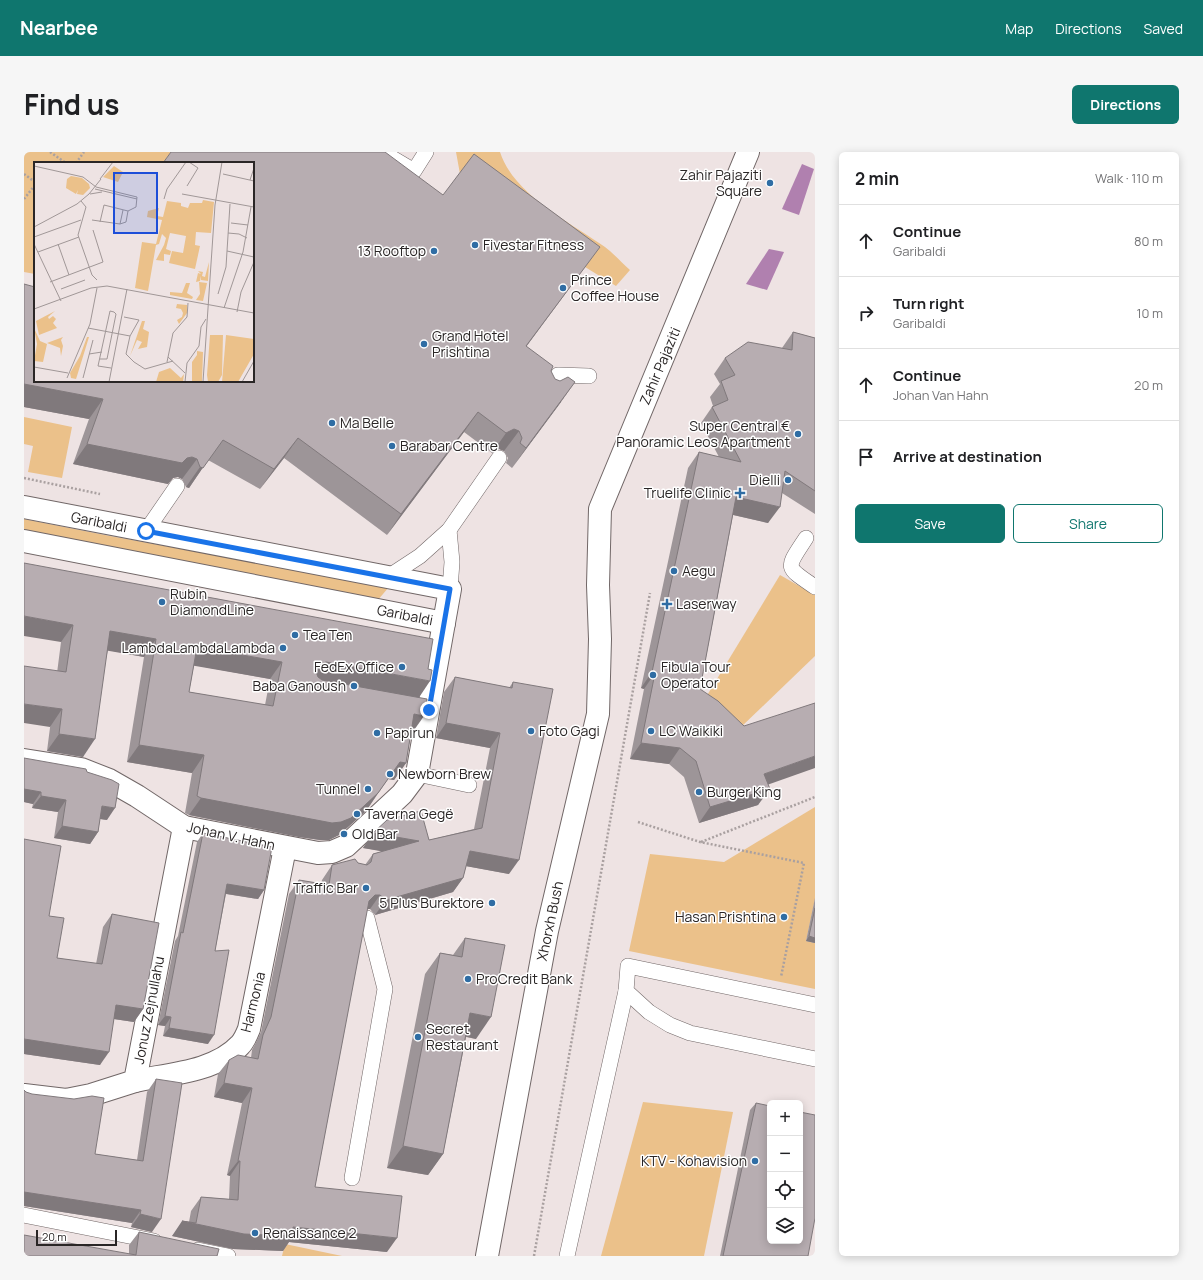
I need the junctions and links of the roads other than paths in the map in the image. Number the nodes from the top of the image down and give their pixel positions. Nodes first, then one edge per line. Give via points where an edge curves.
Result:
1 (382, 152) edge
2 (426, 152) edge
3 (748, 152) edge
4 (589, 376) dead end
5 (546, 392) edge
6 (499, 458) edge
7 (177, 486) edge
8 (24, 508) edge
9 (449, 530) junction
10 (146, 531) junction
11 (806, 538) dead end
12 (24, 541) edge
13 (388, 577) junction
14 (598, 585) joint
15 (815, 587) edge
16 (450, 589) junction
17 (444, 623) junction
18 (24, 760) edge
19 (417, 774) junction
20 (469, 785) dead end
21 (184, 827) junction
22 (285, 848) junction
23 (366, 918) edge
24 (626, 991) junction
25 (815, 1005) edge
26 (815, 1059) edge
27 (135, 1081) junction
28 (24, 1095) edge
29 (352, 1178) dead end
30 (24, 1215) edge
31 (168, 1244) edge
32 (183, 1247) edge
33 (228, 1256) edge
34 (487, 1256) edge
35 (567, 1256) edge

1 - 2 lane via 414,172
3 - 14 street, Zahir Pajaziti via 600,508
4 - 5 lane via 558,375
6 - 9 lane
7 - 10 lane
8 - 10 street, Garibaldi
9 - 13 lane via 420,556
9 - 16 lane via 452,562
10 - 13 street, Garibaldi
11 - 15 lane via 790,567 793,572
12 - 17 street, Garibaldi
13 - 16 street, Garibaldi
14 - 34 street, Xhorxh Bush via 598,714 546,931
16 - 17 street, Garibaldi
17 - 19 street via 421,709
18 - 21 street, Johan V. Hahn via 81,769 110,780
19 - 20 lane
19 - 22 street, Johan V. Hahn via 402,794 348,852 318,853
21 - 22 street, Johan V. Hahn
21 - 27 street, Jonuz Zejnullahu
22 - 27 street, Harmonia via 249,1029 241,1045 207,1065
23 - 29 lane via 385,990
24 - 25 lane via 628,966
24 - 26 lane via 649,1012 690,1033
24 - 35 lane
27 - 28 street, Jonuz Zejnullahu via 66,1100
30 - 31 lane
32 - 33 lane

